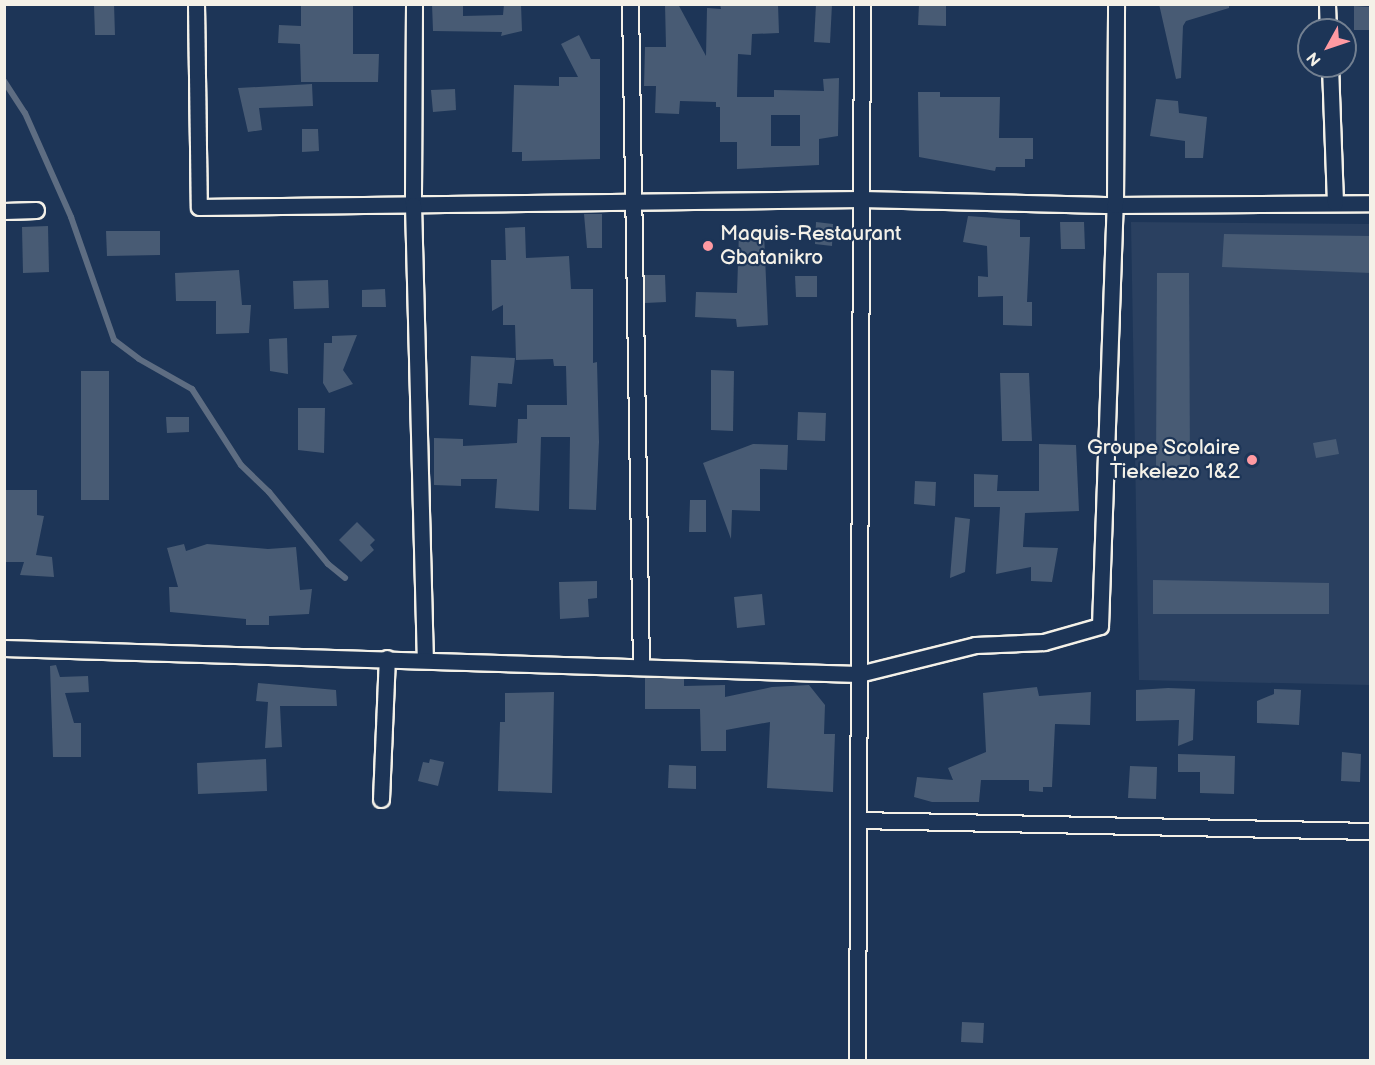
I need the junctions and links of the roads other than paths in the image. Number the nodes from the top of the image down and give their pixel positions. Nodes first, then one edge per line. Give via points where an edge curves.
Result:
1 (196, 4) edge
2 (414, 4) edge
3 (630, 4) edge
4 (862, 4) edge
5 (1116, 4) edge
6 (1330, 78) edge
7 (861, 199) junction
8 (632, 203) junction
9 (1335, 203) junction
10 (1371, 203) edge
11 (413, 205) junction
12 (1115, 205) junction
13 (36, 210) dead end
14 (4, 211) edge
15 (4, 648) edge
16 (387, 658) junction
17 (425, 659) junction
18 (642, 666) junction
19 (859, 674) junction
20 (381, 799) dead end
21 (858, 820) junction
22 (1371, 831) edge
23 (857, 1060) edge

1 - 11 street via 199,207
2 - 11 street
3 - 8 street
4 - 7 street
5 - 12 street
6 - 9 street
7 - 8 street
7 - 12 street
7 - 19 street
8 - 11 street
8 - 18 street
9 - 10 street
9 - 12 street
11 - 17 street
12 - 19 street via 1100,626 1044,642 975,645
13 - 14 street
15 - 16 street
16 - 17 street
16 - 20 street
17 - 18 street
18 - 19 street
19 - 21 street
21 - 22 street
21 - 23 street

